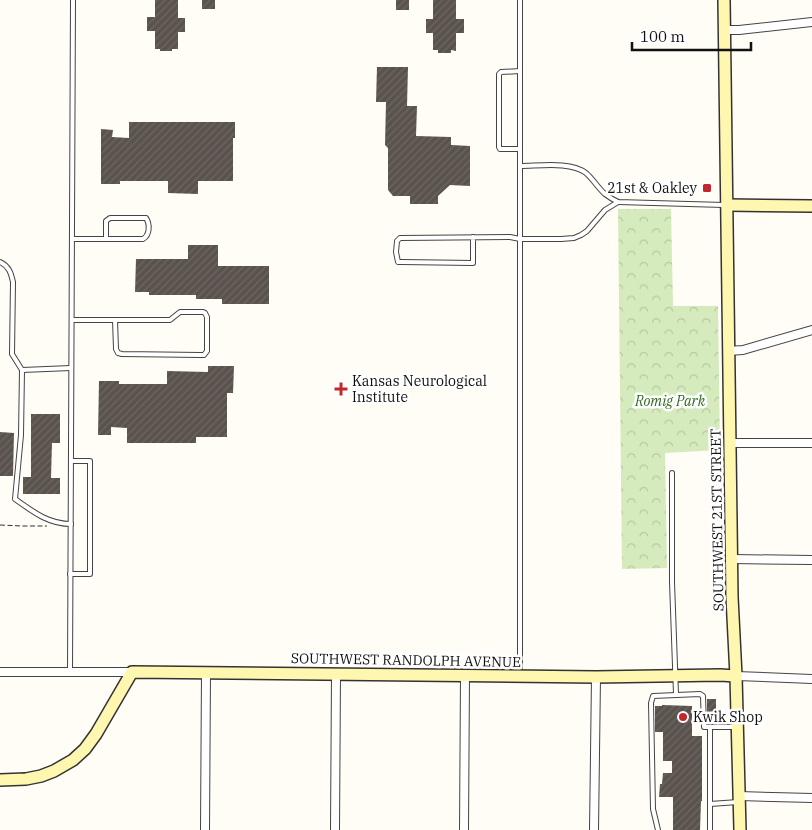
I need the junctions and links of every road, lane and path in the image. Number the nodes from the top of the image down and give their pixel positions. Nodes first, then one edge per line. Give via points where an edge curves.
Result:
1 (73, 0) edge
2 (520, 0) edge
3 (724, 0) edge
4 (812, 22) edge
5 (724, 30) junction
6 (520, 72) junction
7 (520, 149) junction
8 (520, 166) junction
9 (618, 202) junction
10 (727, 205) junction
11 (812, 206) edge
12 (72, 238) junction
13 (106, 238) junction
14 (474, 238) junction
15 (520, 239) junction
16 (0, 262) edge
17 (72, 320) junction
18 (115, 320) junction
19 (812, 330) edge
20 (728, 350) junction
21 (71, 368) junction
22 (22, 370) junction
23 (730, 443) junction
24 (812, 444) edge
25 (71, 461) junction
26 (672, 473) dead end
27 (0, 524) edge
28 (71, 524) junction
29 (51, 526) dead end
30 (732, 559) junction
31 (812, 560) edge
32 (70, 574) junction
33 (520, 666) dead end
34 (0, 672) edge
35 (70, 672) junction
36 (132, 672) junction
37 (206, 673) junction
38 (336, 674) junction
39 (465, 675) junction
40 (675, 676) junction
41 (736, 676) junction
42 (596, 677) junction
43 (812, 679) edge
44 (676, 694) junction
45 (710, 727) junction
46 (737, 727) junction
47 (0, 780) edge
48 (812, 798) edge
49 (739, 799) junction
50 (710, 804) junction
51 (205, 830) edge
52 (335, 830) edge
53 (464, 830) edge
54 (594, 830) edge
55 (658, 830) edge
56 (710, 830) edge
57 (740, 830) edge

1 - 12 lane
2 - 6 lane
3 - 5 street, SOUTHWEST 21ST STREET
4 - 5 street
5 - 10 street, SOUTHWEST 21ST STREET
6 - 7 lane
6 - 7 lane via 499,74 499,147
7 - 8 lane
8 - 9 lane via 564,166 582,170 606,195
8 - 15 lane
9 - 10 lane
9 - 15 lane via 605,210 587,231 574,238
10 - 11 street
10 - 20 street, SOUTHWEST 21ST STREET
12 - 13 lane
12 - 17 lane
13 - 13 lane via 146,238 148,222 146,218 110,218 106,221
14 - 14 lane via 400,238 396,241 398,262 473,263
14 - 15 lane
15 - 33 lane
16 - 22 lane via 11,272 12,354
17 - 18 lane
17 - 21 lane
18 - 18 lane via 170,320 180,312 205,313 207,351 200,355 118,353
19 - 20 street via 743,350
20 - 23 street, SOUTHWEST 21ST STREET
21 - 22 lane
21 - 25 lane
22 - 28 lane via 21,435 15,498 48,520
23 - 24 street
23 - 30 street, SOUTHWEST 21ST STREET
25 - 28 lane
25 - 32 lane via 90,461 90,574
26 - 40 lane
27 - 29 path
28 - 32 lane
30 - 31 street
30 - 41 street, SOUTHWEST 21ST STREET
32 - 35 lane
34 - 35 street, SOUTHWEST RANDOLPH AVENUE
35 - 36 street, SOUTHWEST RANDOLPH AVENUE
36 - 37 street, SOUTHWEST RANDOLPH AVENUE
36 - 47 street via 96,734 73,760 41,776
37 - 38 street, SOUTHWEST RANDOLPH AVENUE
37 - 51 street
38 - 39 street, SOUTHWEST RANDOLPH AVENUE
38 - 52 street
39 - 42 street, SOUTHWEST RANDOLPH AVENUE
39 - 53 street
40 - 41 street, SOUTHWEST RANDOLPH AVENUE
40 - 42 street, SOUTHWEST RANDOLPH AVENUE
40 - 44 lane
41 - 43 street, SOUTHWEST RANDOLPH AVENUE
41 - 46 street, SOUTHWEST 21ST STREET
42 - 54 street
44 - 45 lane via 703,696 704,727
44 - 55 lane via 653,696 651,703 653,809
45 - 46 lane
45 - 50 lane
46 - 49 street, SOUTHWEST 21ST STREET
48 - 49 street
49 - 50 lane
49 - 57 street, SOUTHWEST 21ST STREET
50 - 56 lane

